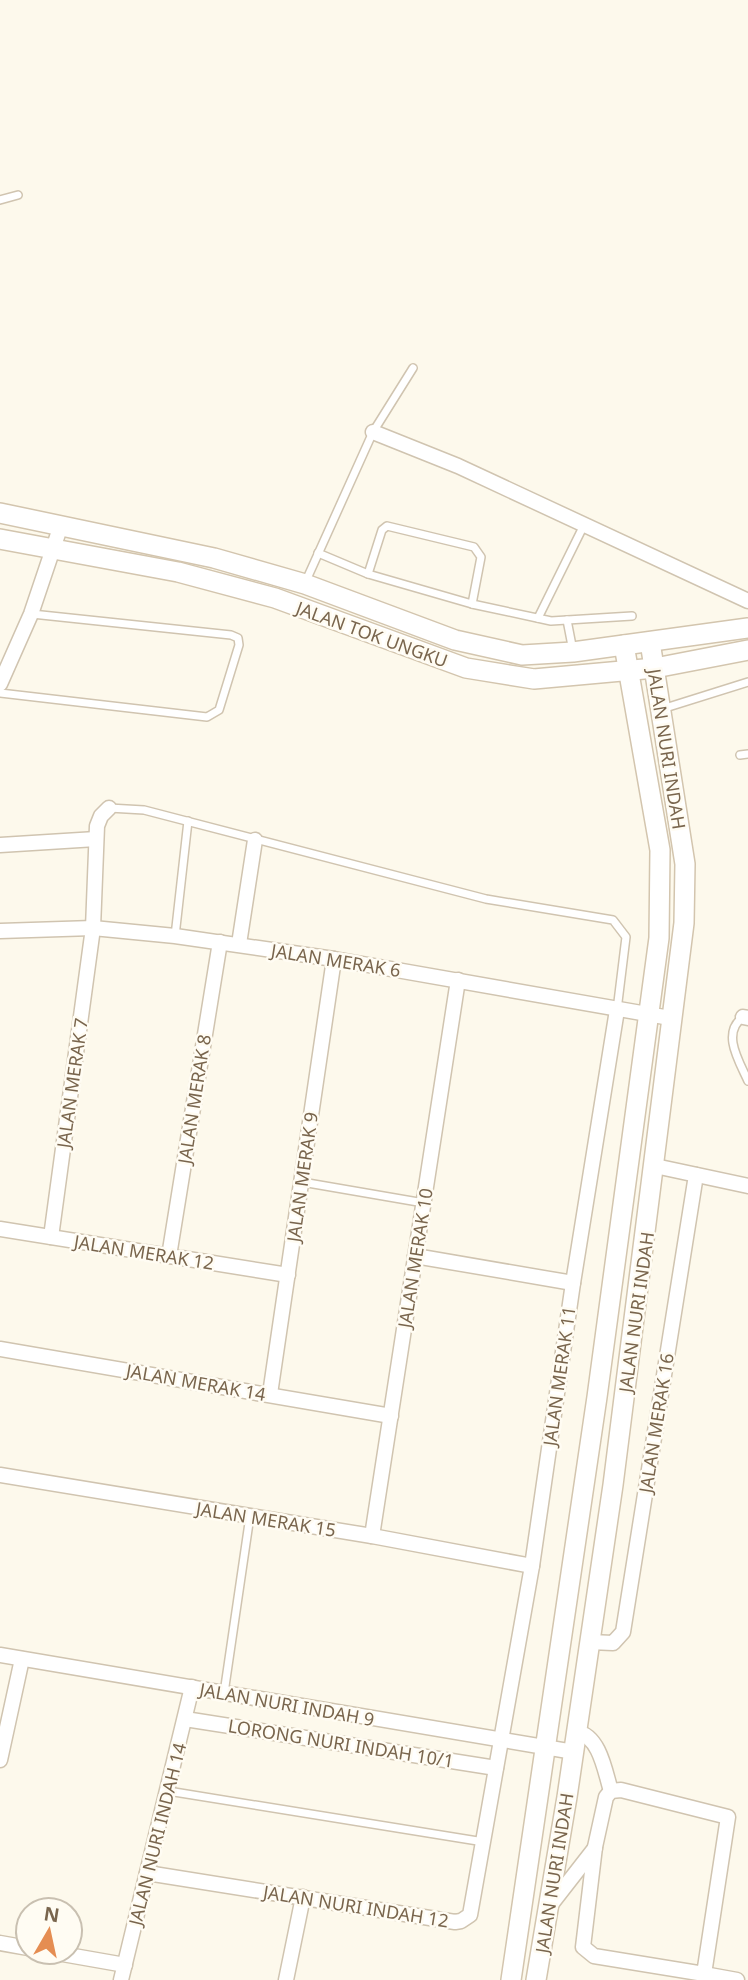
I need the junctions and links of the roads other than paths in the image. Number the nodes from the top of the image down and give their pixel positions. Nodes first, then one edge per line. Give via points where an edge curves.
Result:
1 (18, 195) dead end
2 (0, 200) edge
3 (413, 368) dead end
4 (373, 432) junction
5 (0, 513) edge
6 (584, 524) junction
7 (61, 525) junction
8 (0, 539) edge
9 (53, 549) junction
10 (318, 553) junction
11 (368, 574) junction
12 (305, 584) junction
13 (748, 601) edge
14 (472, 604) junction
15 (33, 607) junction
16 (632, 616) dead end
17 (538, 618) junction
18 (567, 621) junction
19 (748, 628) edge
20 (650, 642) junction
21 (624, 645) junction
22 (748, 650) edge
23 (573, 652) junction
24 (655, 668) junction
25 (629, 670) junction
26 (748, 682) edge
27 (0, 684) edge
28 (0, 693) edge
29 (661, 709) junction
30 (109, 808) joint
31 (188, 821) junction
32 (96, 839) junction
33 (255, 840) junction
34 (0, 845) edge
35 (93, 928) junction
36 (0, 932) edge
37 (175, 936) junction
38 (220, 942) junction
39 (239, 944) junction
40 (334, 959) junction
41 (457, 980) junction
42 (617, 1010) junction
43 (647, 1015) junction
44 (670, 1018) junction
45 (746, 1018) edge
46 (748, 1081) edge
47 (655, 1166) junction
48 (696, 1175) junction
49 (302, 1182) junction
50 (748, 1186) edge
51 (424, 1203) junction
52 (0, 1228) edge
53 (51, 1237) junction
54 (169, 1256) junction
55 (415, 1256) junction
56 (288, 1275) junction
57 (573, 1283) junction
58 (0, 1349) edge
59 (270, 1394) junction
60 (391, 1416) junction
61 (0, 1475) edge
62 (250, 1516) junction
63 (373, 1536) junction
64 (532, 1566) junction
65 (590, 1642) junction
66 (0, 1655) edge
67 (22, 1659) junction
68 (192, 1688) junction
69 (224, 1693) junction
70 (185, 1719) junction
71 (501, 1741) junction
72 (575, 1742) junction
73 (546, 1749) junction
74 (0, 1760) edge
75 (496, 1768) junction
76 (168, 1791) junction
77 (611, 1791) junction
78 (484, 1842) junction
79 (595, 1847) junction
80 (147, 1873) junction
81 (303, 1897) junction
82 (549, 1907) junction
83 (84, 1958) edge
84 (125, 1965) junction
85 (704, 1974) junction
86 (121, 1980) edge
87 (286, 1980) edge
88 (511, 1980) edge
89 (536, 1980) edge
90 (737, 1980) edge

1 - 2 lane
3 - 4 lane
4 - 6 street
4 - 10 lane
5 - 7 main road, JALAN TOK UNGKU
6 - 13 street
6 - 17 lane
7 - 9 street
7 - 12 main road, JALAN TOK UNGKU via 214,558
8 - 9 main road, JALAN TOK UNGKU
9 - 15 street
9 - 25 main road, JALAN TOK UNGKU via 178,572 275,598 466,668 534,679
10 - 11 lane
10 - 12 lane
11 - 14 lane
11 - 14 lane via 387,526 474,547 481,557
12 - 23 main road, JALAN TOK UNGKU via 454,640 522,655
14 - 17 lane
15 - 27 street
15 - 28 lane via 238,638 219,710 206,717
16 - 18 lane
17 - 18 lane
18 - 23 lane
19 - 20 main road, JALAN TOK UNGKU
20 - 21 main road, JALAN TOK UNGKU
20 - 24 main road, JALAN NURI INDAH
21 - 23 main road, JALAN TOK UNGKU
21 - 25 main road, JALAN NURI INDAH
22 - 24 main road, JALAN TOK UNGKU
24 - 25 main road, JALAN TOK UNGKU
24 - 29 main road, JALAN NURI INDAH
25 - 43 main road, JALAN NURI INDAH via 660,850 659,938
26 - 29 lane
29 - 44 main road, JALAN NURI INDAH via 685,864 684,923
30 - 31 lane via 144,810
30 - 32 street via 101,816
31 - 33 lane
31 - 37 lane
32 - 34 street
32 - 35 street, JALAN MERAK 7
33 - 39 street
33 - 42 lane via 486,899 612,920 626,937
35 - 36 street, JALAN MERAK 6
35 - 37 street, JALAN MERAK 6
35 - 53 street, JALAN MERAK 7
37 - 38 street, JALAN MERAK 6
38 - 39 street, JALAN MERAK 6
38 - 54 street, JALAN MERAK 8
39 - 40 street, JALAN MERAK 6
40 - 41 street, JALAN MERAK 6
40 - 49 street, JALAN MERAK 9
41 - 42 street, JALAN MERAK 6
41 - 51 street, JALAN MERAK 10
42 - 43 street, JALAN MERAK 6
42 - 57 street, JALAN MERAK 11
43 - 44 street, JALAN MERAK 6
43 - 73 main road, JALAN NURI INDAH
44 - 47 main road, JALAN NURI INDAH
45 - 46 lane via 734,1023 732,1032
47 - 48 street
47 - 65 main road, JALAN NURI INDAH
48 - 50 street
48 - 65 street, JALAN MERAK 16 via 623,1632 613,1643
49 - 51 lane
49 - 56 street, JALAN MERAK 9
51 - 55 street, JALAN MERAK 10
52 - 53 street, JALAN MERAK 12
53 - 54 street, JALAN MERAK 12
54 - 56 street, JALAN MERAK 12
55 - 57 street
55 - 60 street, JALAN MERAK 10
56 - 59 street, JALAN MERAK 9
57 - 64 street, JALAN MERAK 11
58 - 59 street, JALAN MERAK 14
59 - 60 street, JALAN MERAK 14
60 - 63 street, JALAN MERAK 10
61 - 62 street, JALAN MERAK 15
62 - 63 street, JALAN MERAK 15
62 - 69 lane
63 - 64 street, JALAN MERAK 15
64 - 71 street, JALAN MERAK 11
65 - 72 main road, JALAN NURI INDAH
66 - 67 street, JALAN NURI INDAH 9
67 - 68 street, JALAN NURI INDAH 9
67 - 74 street
68 - 69 street, JALAN NURI INDAH 9
68 - 70 street, JALAN NURI INDAH 14
69 - 71 street, JALAN NURI INDAH 9
70 - 75 street, LORONG NURI INDAH 10/1
70 - 76 street, JALAN NURI INDAH 14
71 - 73 street, JALAN NURI INDAH 9
71 - 75 street, JALAN NURI INDAH 12
72 - 73 street, JALAN NURI INDAH 9
72 - 77 street via 590,1737
72 - 82 main road, JALAN NURI INDAH
73 - 88 main road, JALAN NURI INDAH
75 - 78 street, JALAN NURI INDAH 12
76 - 78 lane
76 - 80 street, JALAN NURI INDAH 14
77 - 79 street
77 - 85 street via 727,1816
78 - 81 street, JALAN NURI INDAH 12 via 473,1910 461,1922
79 - 82 street
79 - 85 street via 581,1943 586,1951
80 - 81 street, JALAN NURI INDAH 12
80 - 84 street, JALAN NURI INDAH 14
81 - 87 street
82 - 89 main road, JALAN NURI INDAH
83 - 84 street
84 - 86 street, JALAN NURI INDAH 14
85 - 90 street

